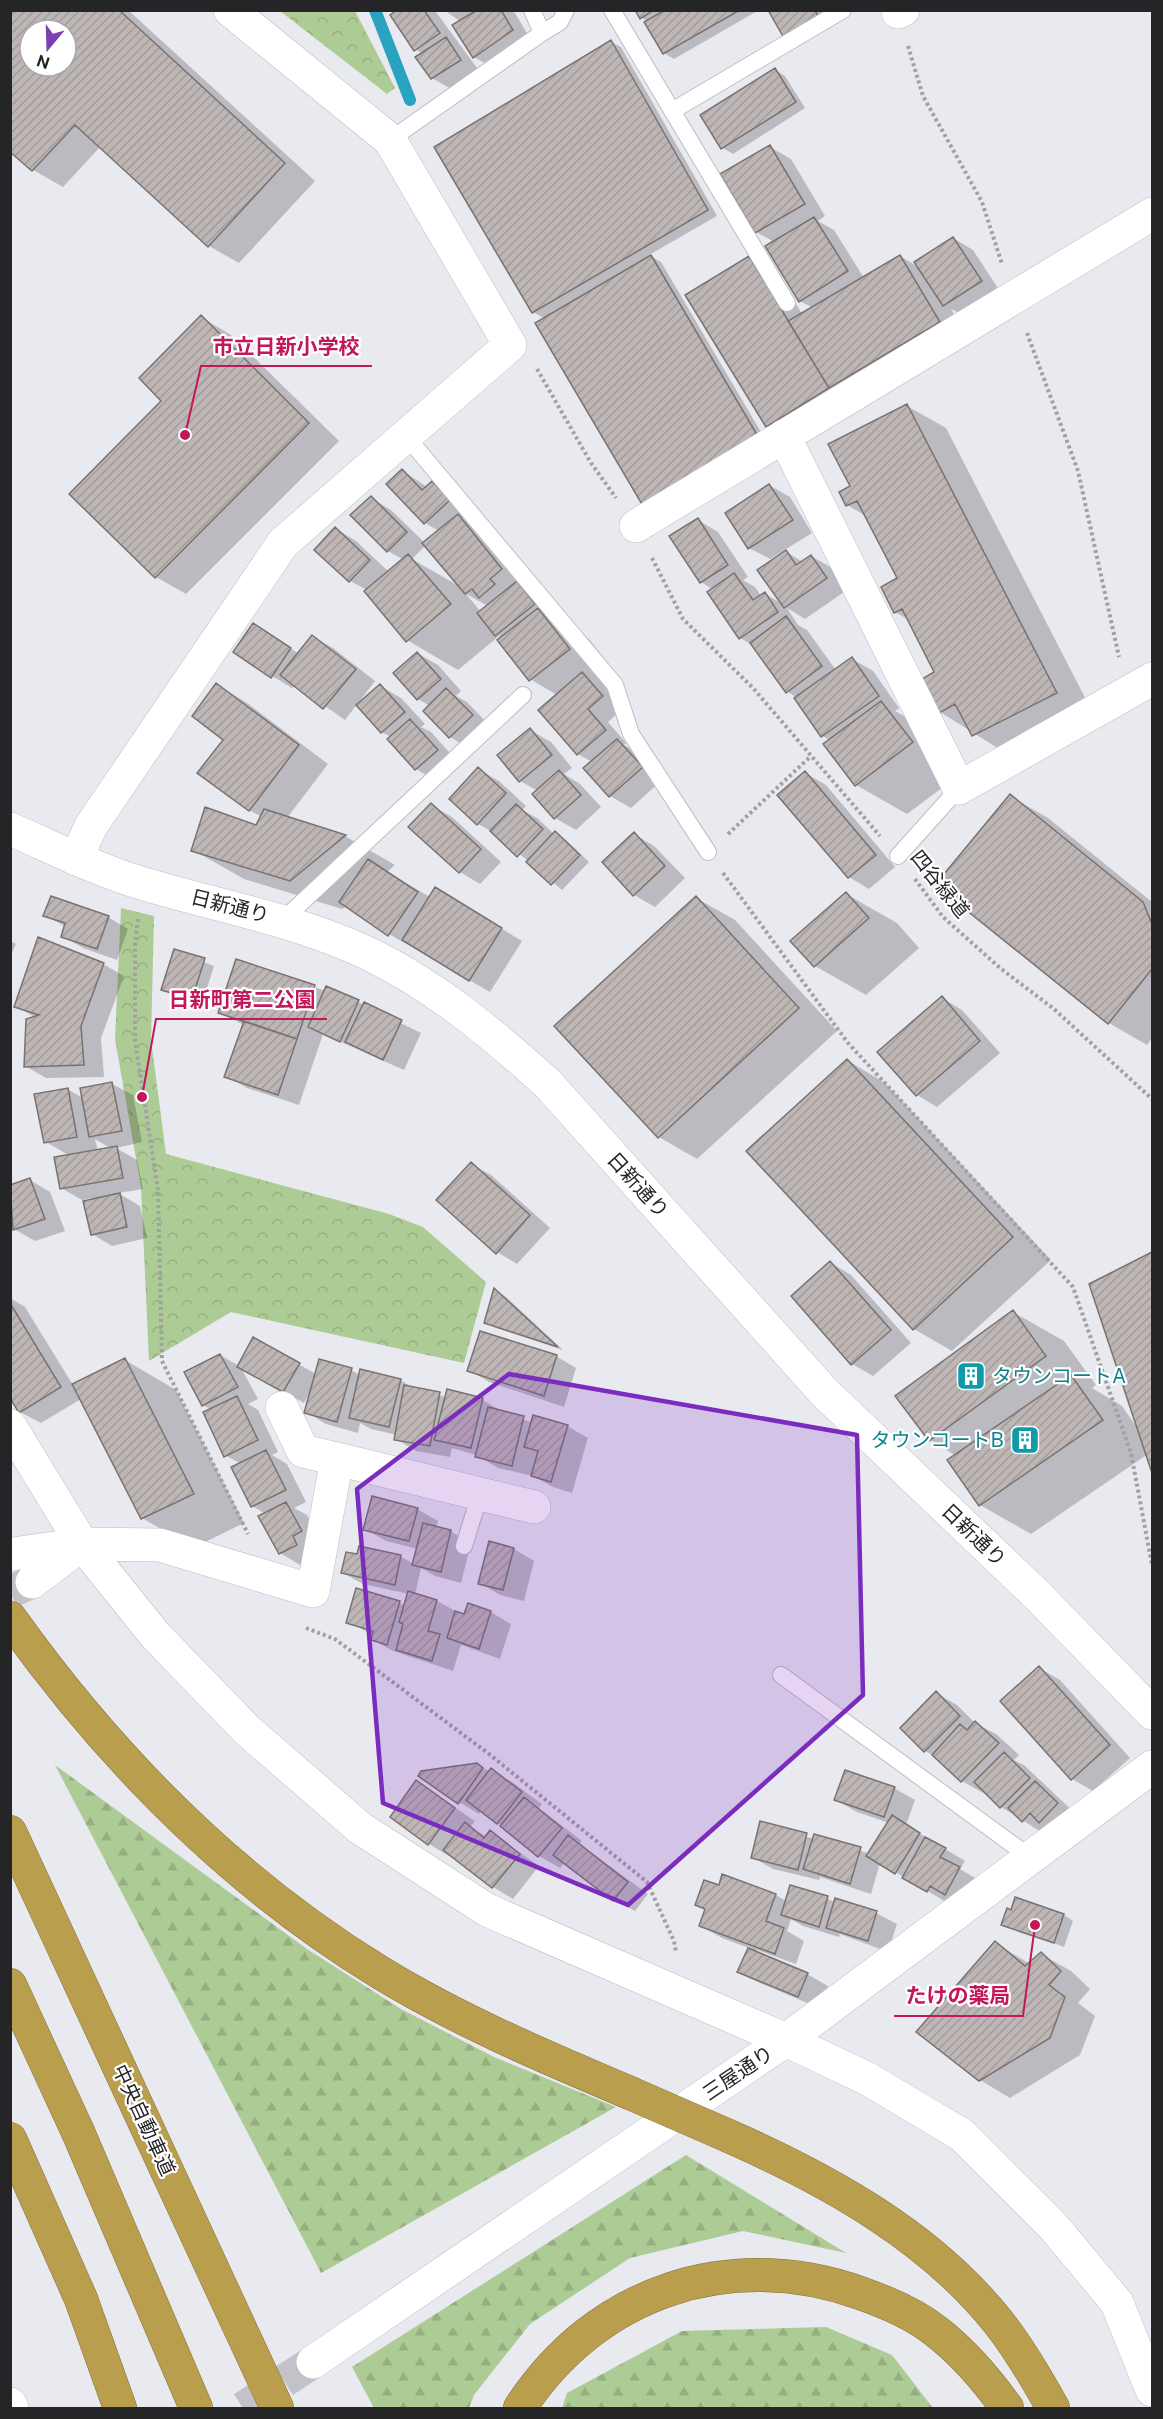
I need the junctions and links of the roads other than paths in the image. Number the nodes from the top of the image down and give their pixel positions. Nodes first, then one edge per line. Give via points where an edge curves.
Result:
1 (230, 10) edge
2 (532, 10) edge
3 (566, 10) edge
4 (612, 10) edge
5 (843, 10) edge
6 (542, 33) junction
7 (672, 111) junction
8 (390, 140) junction
9 (1152, 214) edge
10 (787, 303) dead end
11 (406, 436) junction
12 (784, 436) junction
13 (636, 526) dead end
14 (1140, 686) edge
15 (523, 695) dead end
16 (959, 788) junction
17 (13, 836) edge
18 (708, 852) road end
19 (898, 856) road end
20 (76, 859) junction
21 (284, 920) junction
22 (282, 1408) dead end
23 (10, 1426) edge
24 (337, 1459) junction
25 (480, 1494) junction
26 (534, 1507) dead end
27 (82, 1544) junction
28 (464, 1546) dead end
29 (13, 1554) tunnel mouth
30 (32, 1582) tunnel mouth
31 (10, 1618) edge
32 (781, 1675) dead end
33 (1152, 1713) edge
34 (1152, 1767) edge
35 (10, 1832) edge
36 (1030, 1858) junction
37 (10, 1985) edge
38 (786, 2040) junction
39 (10, 2139) edge
40 (313, 2362) tunnel mouth
41 (1152, 2390) edge
42 (120, 2409) edge
43 (196, 2409) edge
44 (277, 2409) edge
45 (520, 2409) edge
46 (1007, 2409) edge
47 (1053, 2409) edge

1 - 8 street
2 - 6 lane
3 - 6 lane via 560,22
4 - 7 lane
5 - 7 lane
6 - 8 lane
7 - 10 lane
8 - 11 street via 510,345
9 - 12 street
11 - 18 lane via 615,685 631,734
11 - 20 street via 283,543 91,826
12 - 13 street
12 - 16 street
14 - 16 street
15 - 21 lane
16 - 19 lane
17 - 20 street, 日新通り
20 - 21 street, 日新通り via 142,884
21 - 33 street, 日新通り via 368,954 407,975 502,1042 548,1084 824,1392 1036,1594
22 - 24 street via 303,1451
23 - 27 street
24 - 25 street
24 - 27 street via 313,1591 160,1545
25 - 26 street
25 - 28 lane
27 - 29 street
27 - 30 street
27 - 38 street via 155,1635 246,1730 360,1828 487,1910
31 - 47 highway, bridge via 75,1702 156,1792 204,1839 297,1915 346,1951 424,1997 517,2045 800,2168 894,2226 946,2267 999,2323 1034,2373
32 - 36 lane
34 - 36 street, 三屋通り
35 - 44 highway, 中央自動車道
36 - 38 street, 三屋通り
37 - 43 highway via 78,2132
38 - 40 street, 三屋通り
38 - 41 street via 868,2079 962,2135 1053,2226 1117,2303
39 - 42 highway via 81,2299
45 - 46 highway via 538,2381 577,2344 651,2296 727,2275 768,2274 825,2281 883,2301 936,2330 982,2373

